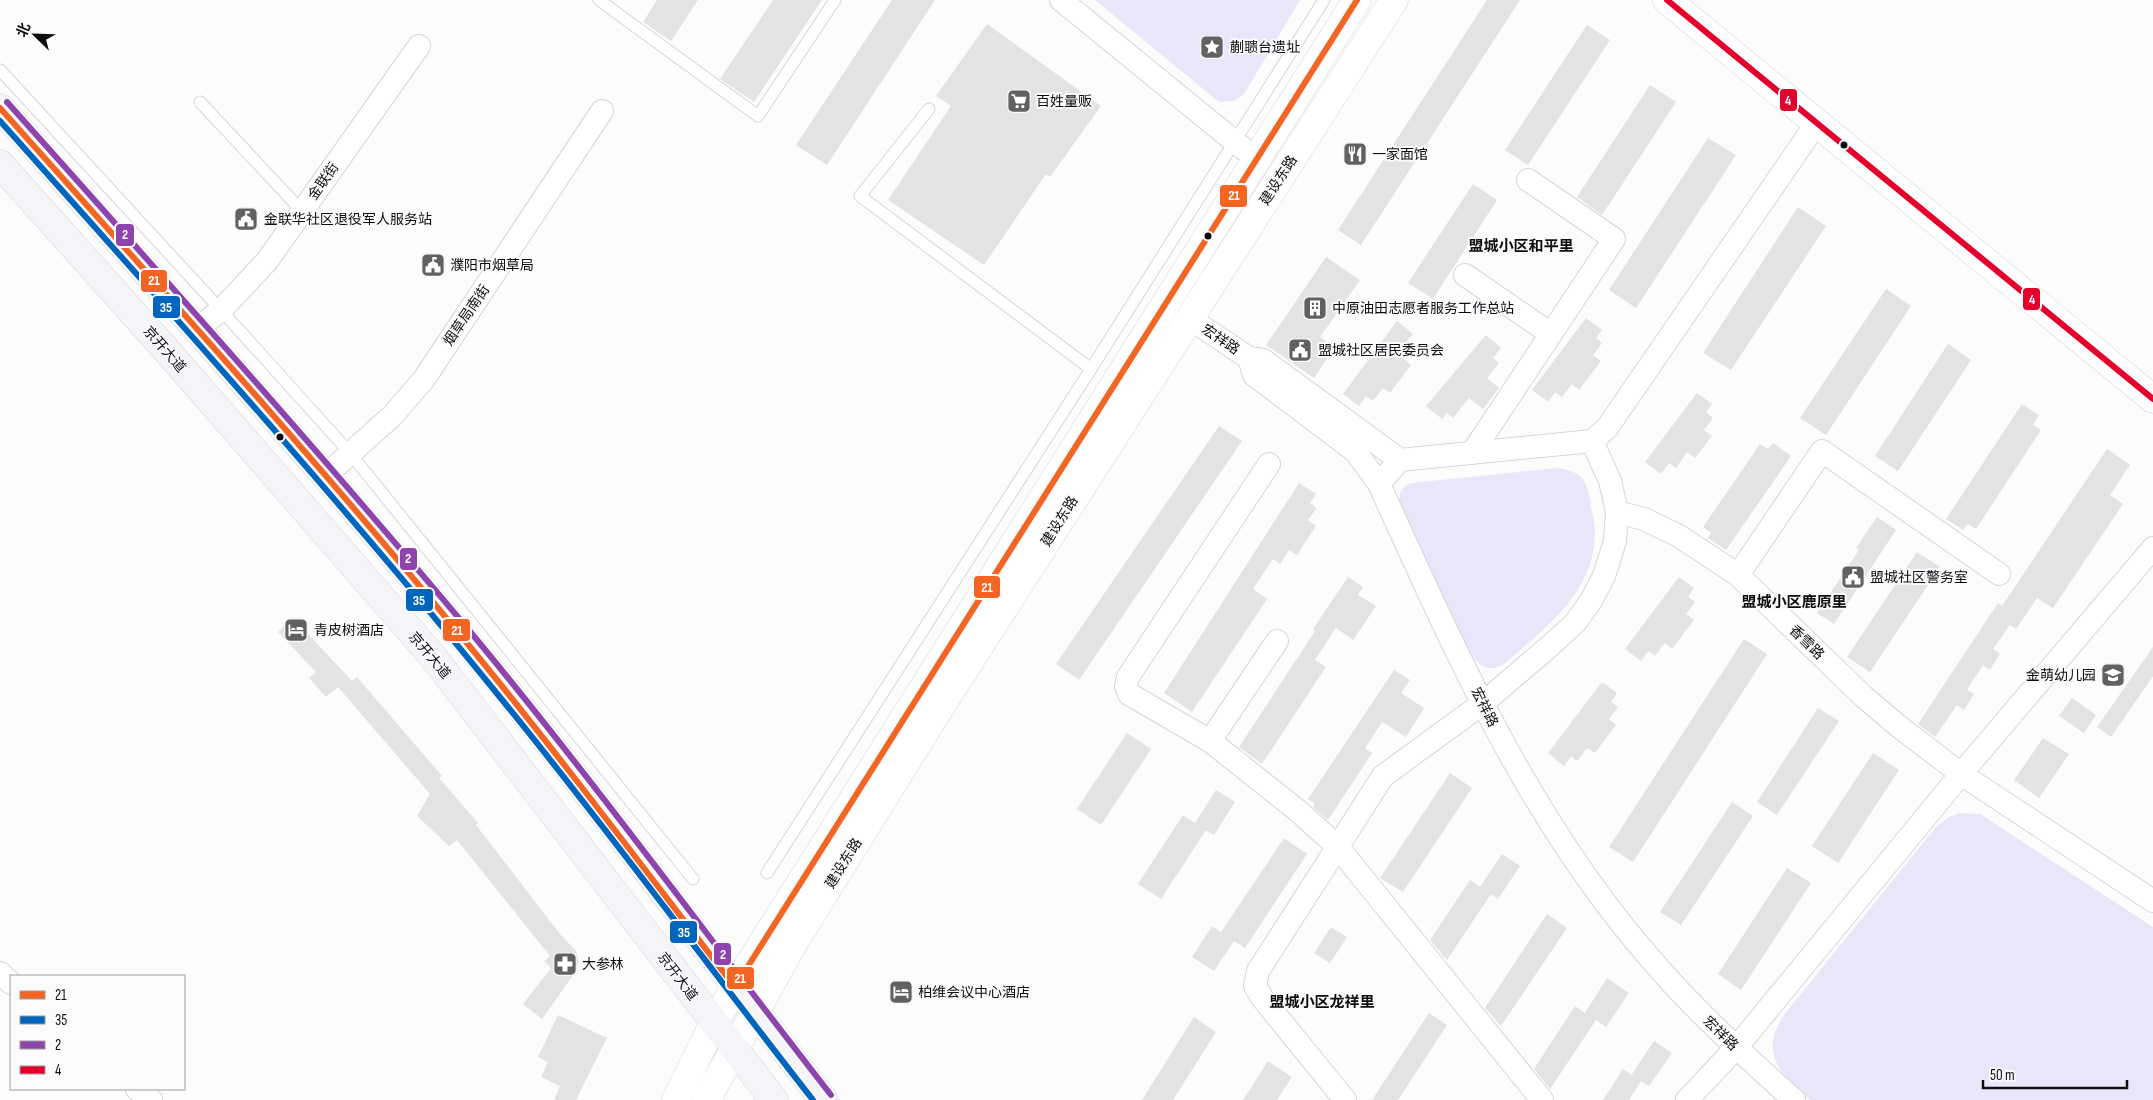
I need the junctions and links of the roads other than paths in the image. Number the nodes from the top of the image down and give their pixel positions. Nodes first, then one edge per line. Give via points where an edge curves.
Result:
1 (599, 0) edge
2 (835, 0) edge
3 (1061, 0) edge
4 (1324, 0) edge
5 (1357, 0) edge
6 (1394, 0) edge
7 (1667, 0) edge
8 (419, 46) dead end
9 (0, 70) edge
10 (200, 102) dead end
11 (0, 108) edge
12 (929, 109) dead end
13 (602, 111) dead end
14 (1816, 124) junction
15 (1236, 142) junction
16 (1256, 159) junction
17 (0, 164) edge
18 (1528, 180) dead end
19 (302, 211) junction
20 (1465, 275) dead end
21 (221, 310) junction
22 (1189, 318) junction
23 (197, 329) junction
24 (1551, 334) junction
25 (1249, 358) junction
26 (1091, 370) junction
27 (2153, 399) edge
28 (1592, 441) junction
29 (350, 453) junction
30 (1472, 453) junction
31 (1400, 460) junction
32 (1269, 464) dead end
33 (324, 476) junction
34 (1379, 484) junction
35 (1617, 512) junction
36 (2153, 548) edge
37 (1999, 574) dead end
38 (1738, 575) junction
39 (1276, 642) dead end
40 (1482, 704) junction
41 (1210, 741) junction
42 (1961, 774) junction
43 (1337, 846) junction
44 (767, 873) dead end
45 (693, 879) dead end
46 (2153, 901) edge
47 (0, 974) edge
48 (10, 982) edge
49 (735, 987) junction
50 (754, 1012) junction
51 (714, 1023) junction
52 (733, 1047) junction
53 (1736, 1048) junction
54 (138, 1090) edge
55 (151, 1100) edge
56 (676, 1100) edge
57 (706, 1100) edge
58 (774, 1100) edge
59 (824, 1100) edge
60 (1345, 1100) edge
61 (1542, 1100) edge
62 (1687, 1100) edge
63 (1794, 1100) edge

1 - 2 lane via 758,116
3 - 15 street
4 - 15 lane
5 - 16 main road, 建设东路
6 - 22 main road, 建设东路
7 - 14 main road
8 - 19 street, 金联街
9 - 21 lane
10 - 19 lane
11 - 23 main road
12 - 26 lane via 860,196
13 - 29 street, 烟草局南街 via 424,379 392,416
14 - 27 main road
14 - 28 street via 1606,428
15 - 16 street
15 - 26 lane
16 - 49 main road, 建设东路
17 - 51 main road, 京开大道 via 434,658
18 - 24 street via 1614,239
19 - 21 street, 金联街 via 267,261
20 - 24 street
21 - 23 street, 金联街
21 - 29 lane
22 - 25 street, 宏祥路
22 - 50 main road, 建设东路 via 939,709
23 - 33 main road
24 - 30 street
25 - 31 street via 1263,360
25 - 34 street, 宏祥路 via 1254,374 1356,452
26 - 44 lane
28 - 30 street
28 - 35 street via 1610,481
29 - 33 street, 烟草局南街
29 - 45 lane
30 - 31 street
31 - 34 street
32 - 41 street via 1128,677 1126,686 1129,694
33 - 49 main road via 468,644 556,753
34 - 40 street, 宏祥路
35 - 38 street, 香雪路 via 1644,519 1679,536
35 - 40 street via 1615,541 1604,576 1591,601 1551,645
36 - 42 street
37 - 38 street via 1822,451
38 - 42 street, 香雪路 via 1863,696
39 - 41 street
40 - 43 street via 1383,776
40 - 53 street, 宏祥路 via 1552,826 1602,897 1648,957
41 - 43 street
42 - 46 street, 香雪路
42 - 53 street
43 - 60 street via 1258,971 1255,986
43 - 61 street
47 - 48 street
49 - 50 main road
49 - 51 main road, 建设东路
50 - 52 main road, 建设东路
50 - 59 main road
51 - 52 main road, 京开大道
51 - 56 main road, 建设东路
52 - 57 main road, 建设东路
52 - 58 main road, 京开大道
53 - 62 street
53 - 63 street, 宏祥路
54 - 55 street

